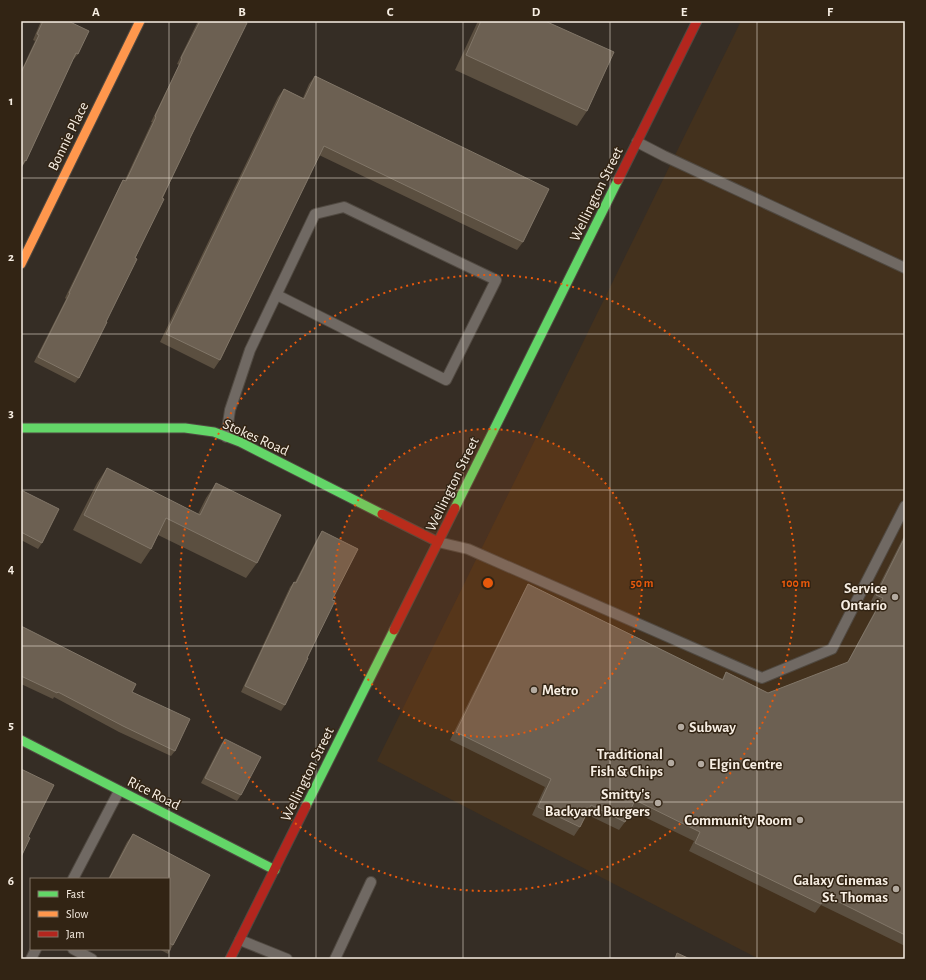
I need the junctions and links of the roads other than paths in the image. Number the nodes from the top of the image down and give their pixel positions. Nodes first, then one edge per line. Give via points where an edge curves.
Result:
1 (140, 21) edge
2 (697, 21) edge
3 (637, 142) junction
4 (21, 264) edge
5 (905, 268) edge
6 (277, 295) junction
7 (21, 428) edge
8 (226, 437) junction
9 (905, 506) edge
10 (438, 542) junction
11 (21, 740) edge
12 (119, 791) junction
13 (275, 870) junction
14 (74, 878) edge
15 (371, 882) dead end
16 (240, 940) junction
17 (36, 950) edge
18 (75, 950) edge
19 (31, 959) edge
20 (92, 959) edge
21 (230, 959) edge
22 (287, 959) edge
23 (335, 959) edge

1 - 4 street, Bonnie Place
2 - 3 street, Wellington Street
3 - 5 lane
3 - 10 street, Wellington Street
6 - 6 lane via 315,214 344,207 496,280 446,380
6 - 8 lane via 250,350 230,410
7 - 8 street, Stokes Road via 185,428 214,432
8 - 10 street, Stokes Road
9 - 10 lane via 832,649 762,678 468,549
10 - 13 street, Wellington Street
11 - 12 street, Rice Road
12 - 13 street, Rice Road
12 - 14 lane
13 - 16 street, Wellington Street
15 - 23 lane
16 - 21 street, Wellington Street
16 - 22 lane
17 - 19 lane
18 - 20 lane

